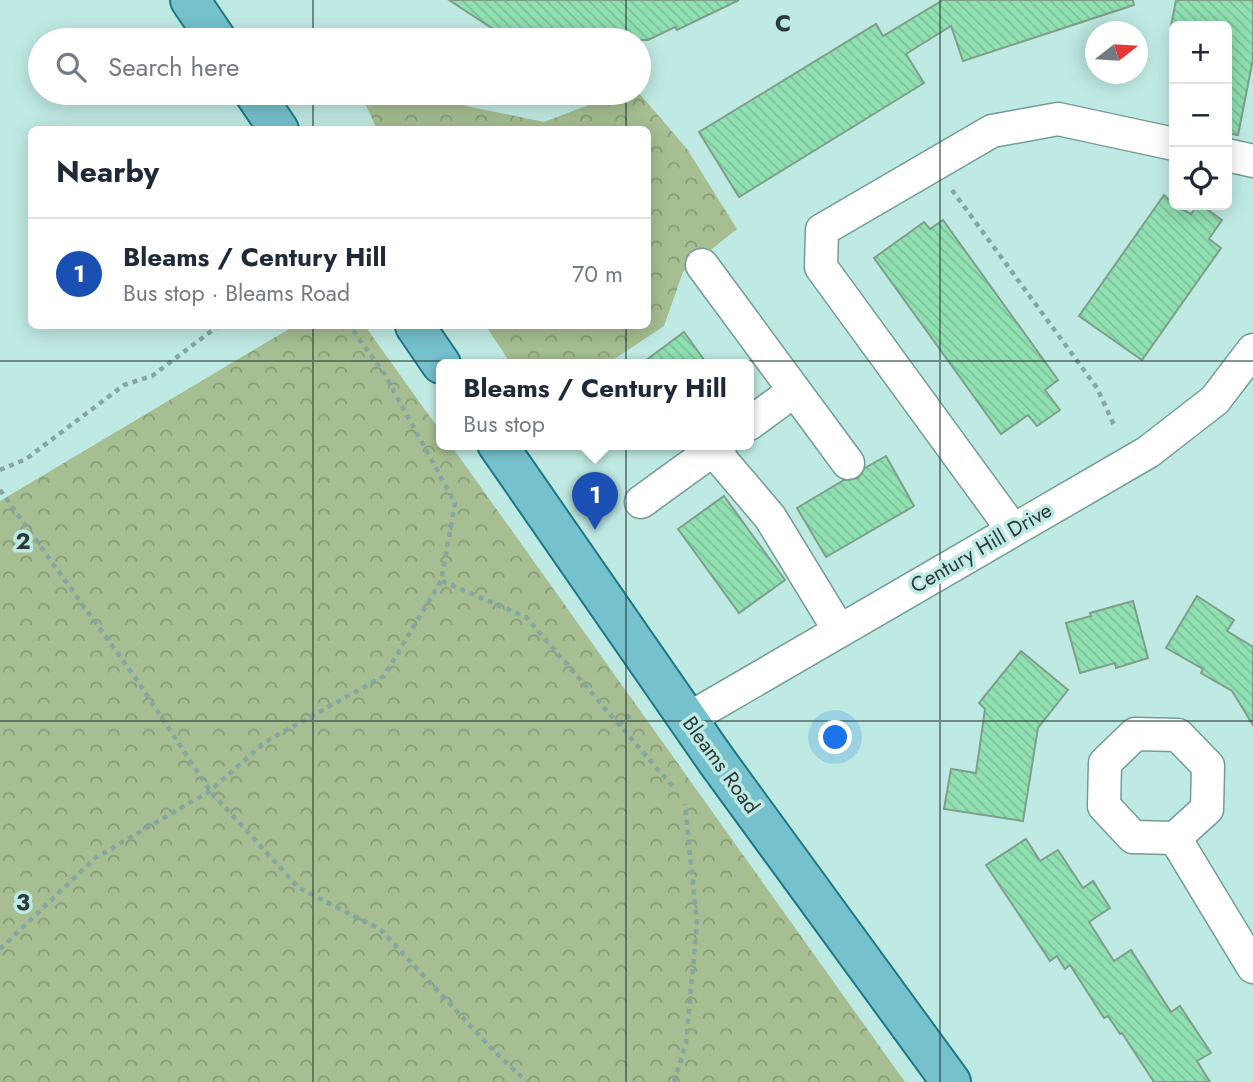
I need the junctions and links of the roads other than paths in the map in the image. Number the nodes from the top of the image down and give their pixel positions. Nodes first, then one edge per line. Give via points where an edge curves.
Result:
1 (190, 0) edge
2 (210, 28) edge
3 (262, 105) edge
4 (276, 126) edge
5 (1169, 143) edge
6 (1232, 156) edge
7 (1253, 161) edge
8 (702, 265) dead end
9 (417, 329) edge
10 (1253, 350) edge
11 (438, 359) edge
12 (794, 390) junction
13 (754, 420) edge
14 (501, 450) edge
15 (713, 450) edge
16 (719, 450) edge
17 (848, 463) dead end
18 (641, 502) dead end
19 (1013, 530) junction
20 (839, 630) junction
21 (688, 719) junction
22 (1175, 838) dead end
23 (1253, 967) edge
24 (951, 1082) edge

1 - 2 main road
3 - 4 main road
5 - 19 street via 1058,119 992,131 822,230 821,267
6 - 7 street
8 - 12 street
9 - 11 main road
10 - 19 street, Century Hill Drive via 1215,400 1148,452
12 - 13 street
12 - 17 street
14 - 21 main road, Bleams Road
15 - 18 street
16 - 20 street via 770,517
19 - 20 street, Century Hill Drive
20 - 21 street, Century Hill Drive
21 - 24 main road, Bleams Road
22 - 23 street

